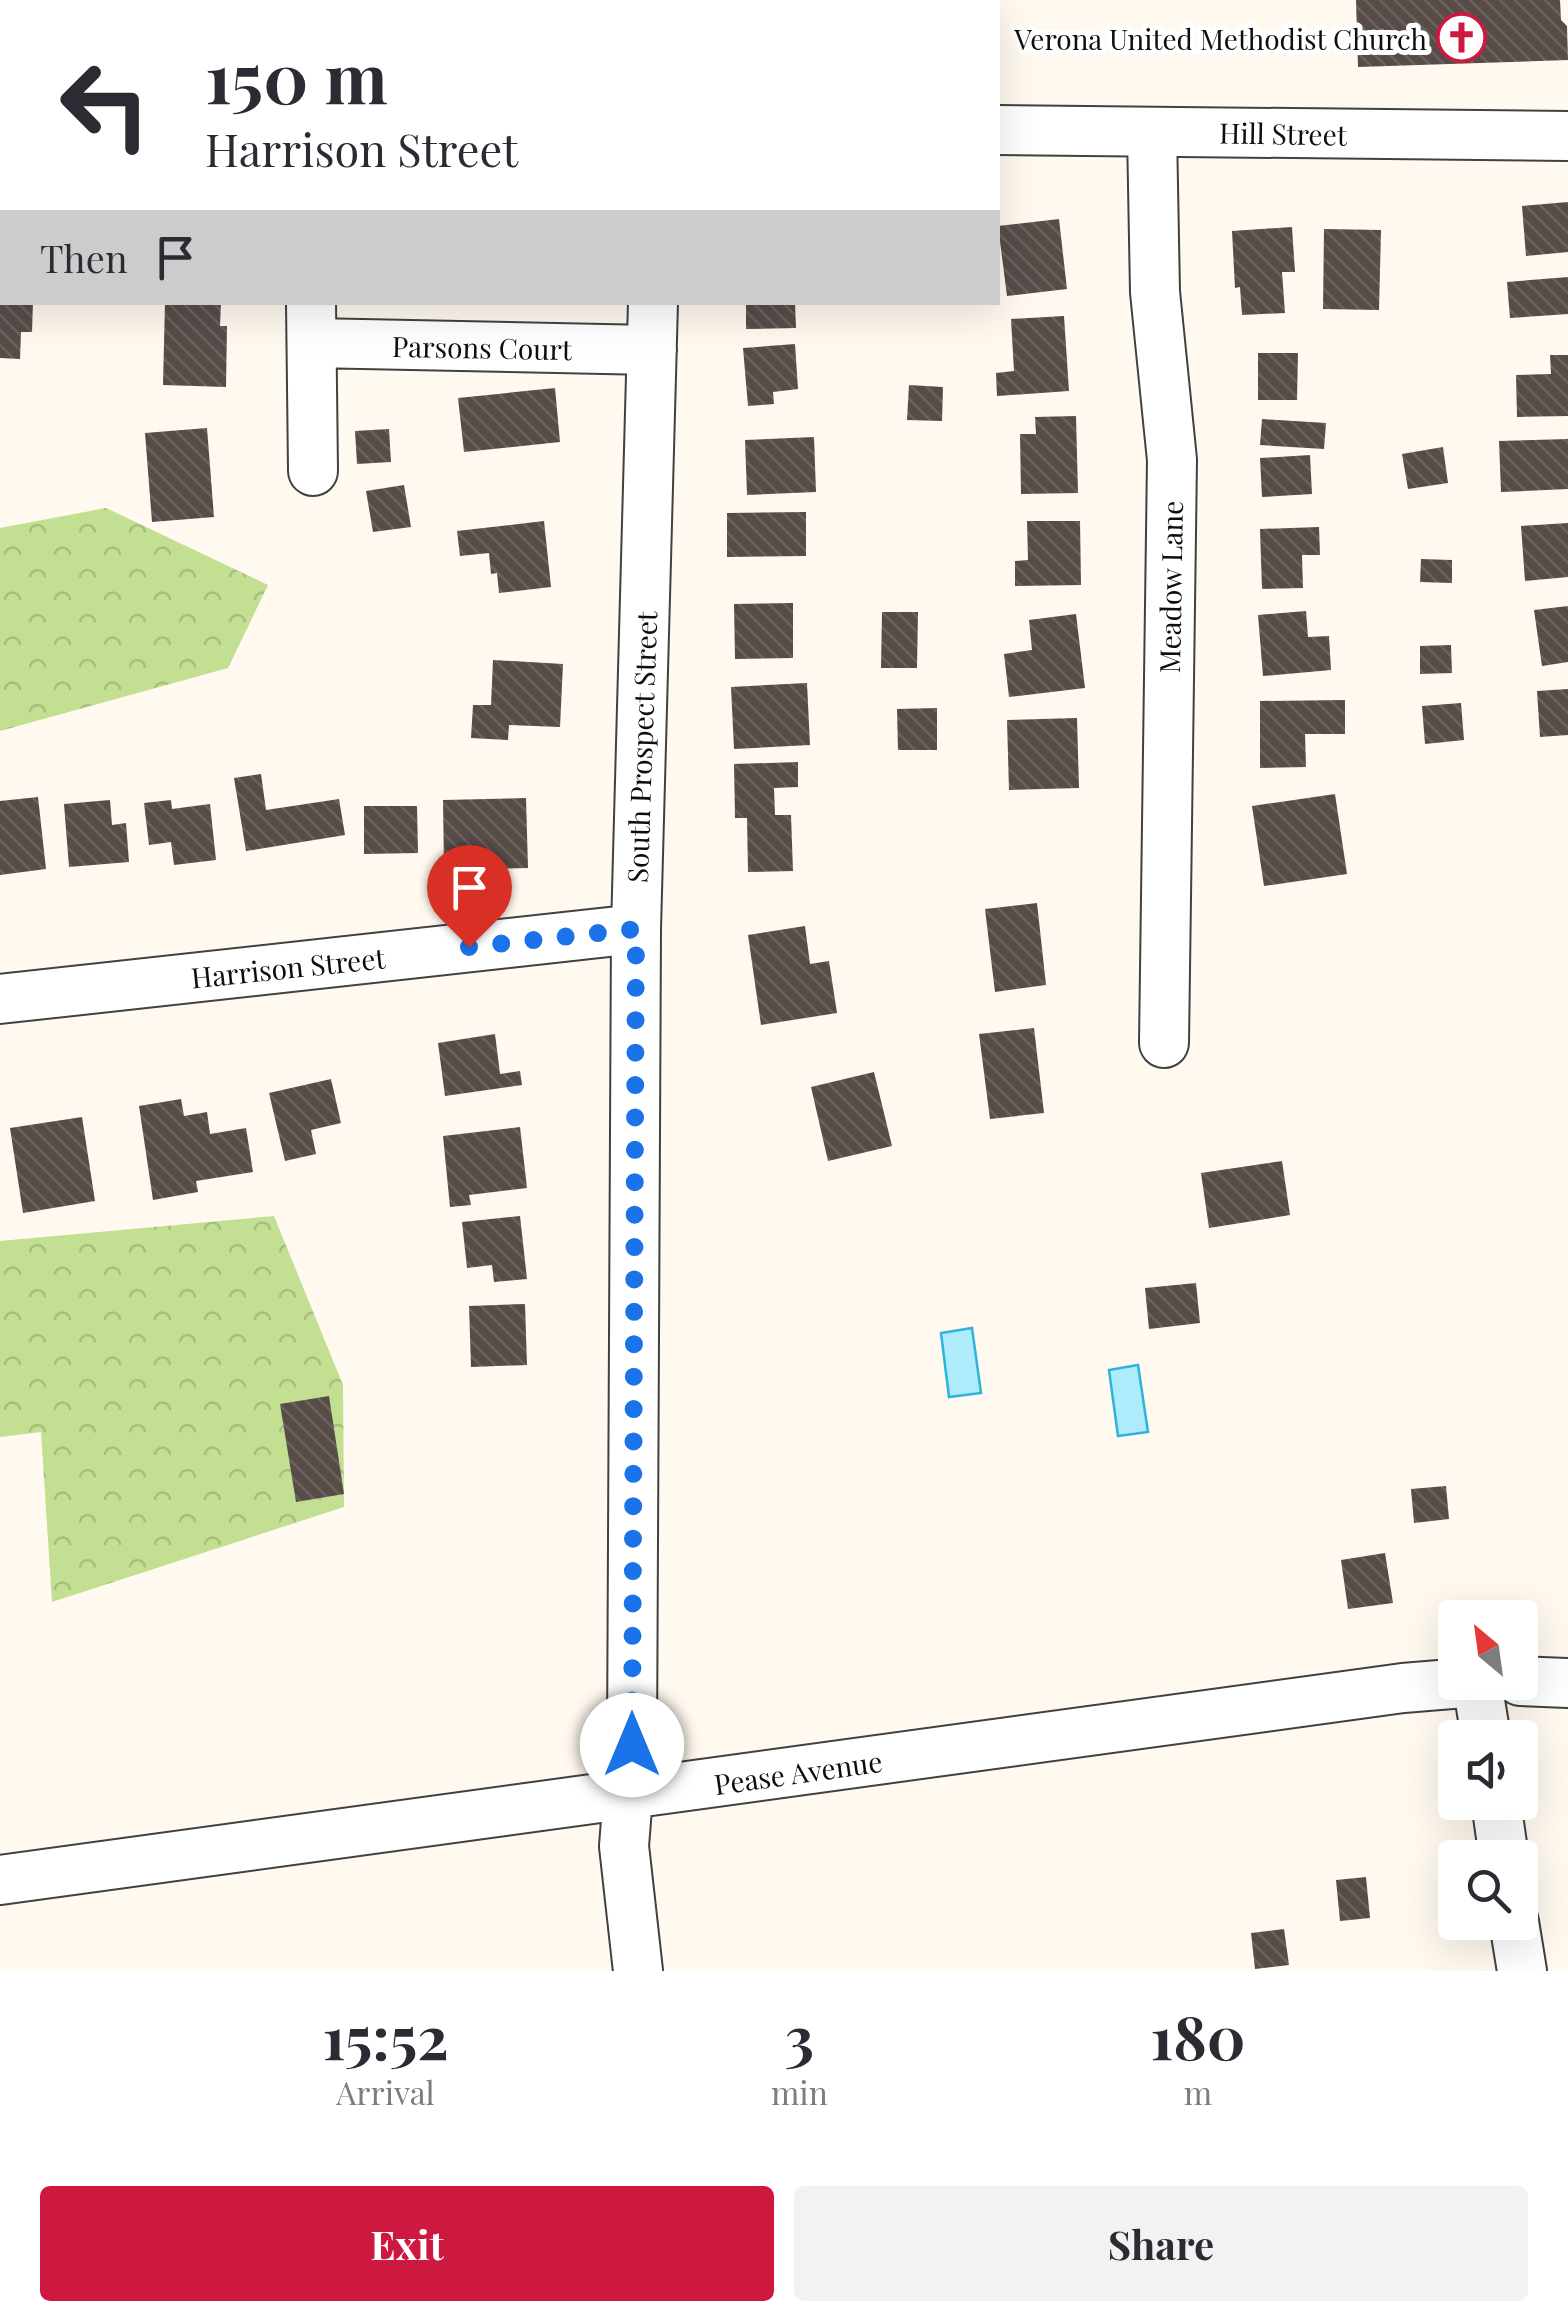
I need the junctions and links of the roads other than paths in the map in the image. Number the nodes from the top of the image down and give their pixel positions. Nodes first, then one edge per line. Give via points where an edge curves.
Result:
1 (1000, 130) edge
2 (1152, 132) junction
3 (1568, 136) edge
4 (653, 305) edge
5 (312, 322) edge
6 (652, 350) junction
7 (313, 471) dead end
8 (636, 929) junction
9 (0, 999) edge
10 (1164, 1043) dead end
11 (1538, 1682) edge
12 (1568, 1683) edge
13 (1438, 1685) edge
14 (628, 1795) junction
15 (0, 1880) edge
16 (1517, 1940) edge
17 (638, 1971) edge
18 (1522, 1971) edge

1 - 2 street, Hill Street
2 - 3 street, Hill Street
2 - 10 street, Meadow Lane via 1155,292 1172,460
4 - 6 street, South Prospect Street
5 - 6 street, Parsons Court
5 - 7 street, Parsons Court
6 - 8 street, South Prospect Street
8 - 9 street, Harrison Street
8 - 14 street, South Prospect Street
11 - 12 street
13 - 14 street, Pease Avenue
14 - 15 street, Pease Avenue
14 - 17 street, South Prospect Street via 624,1846
16 - 18 street

